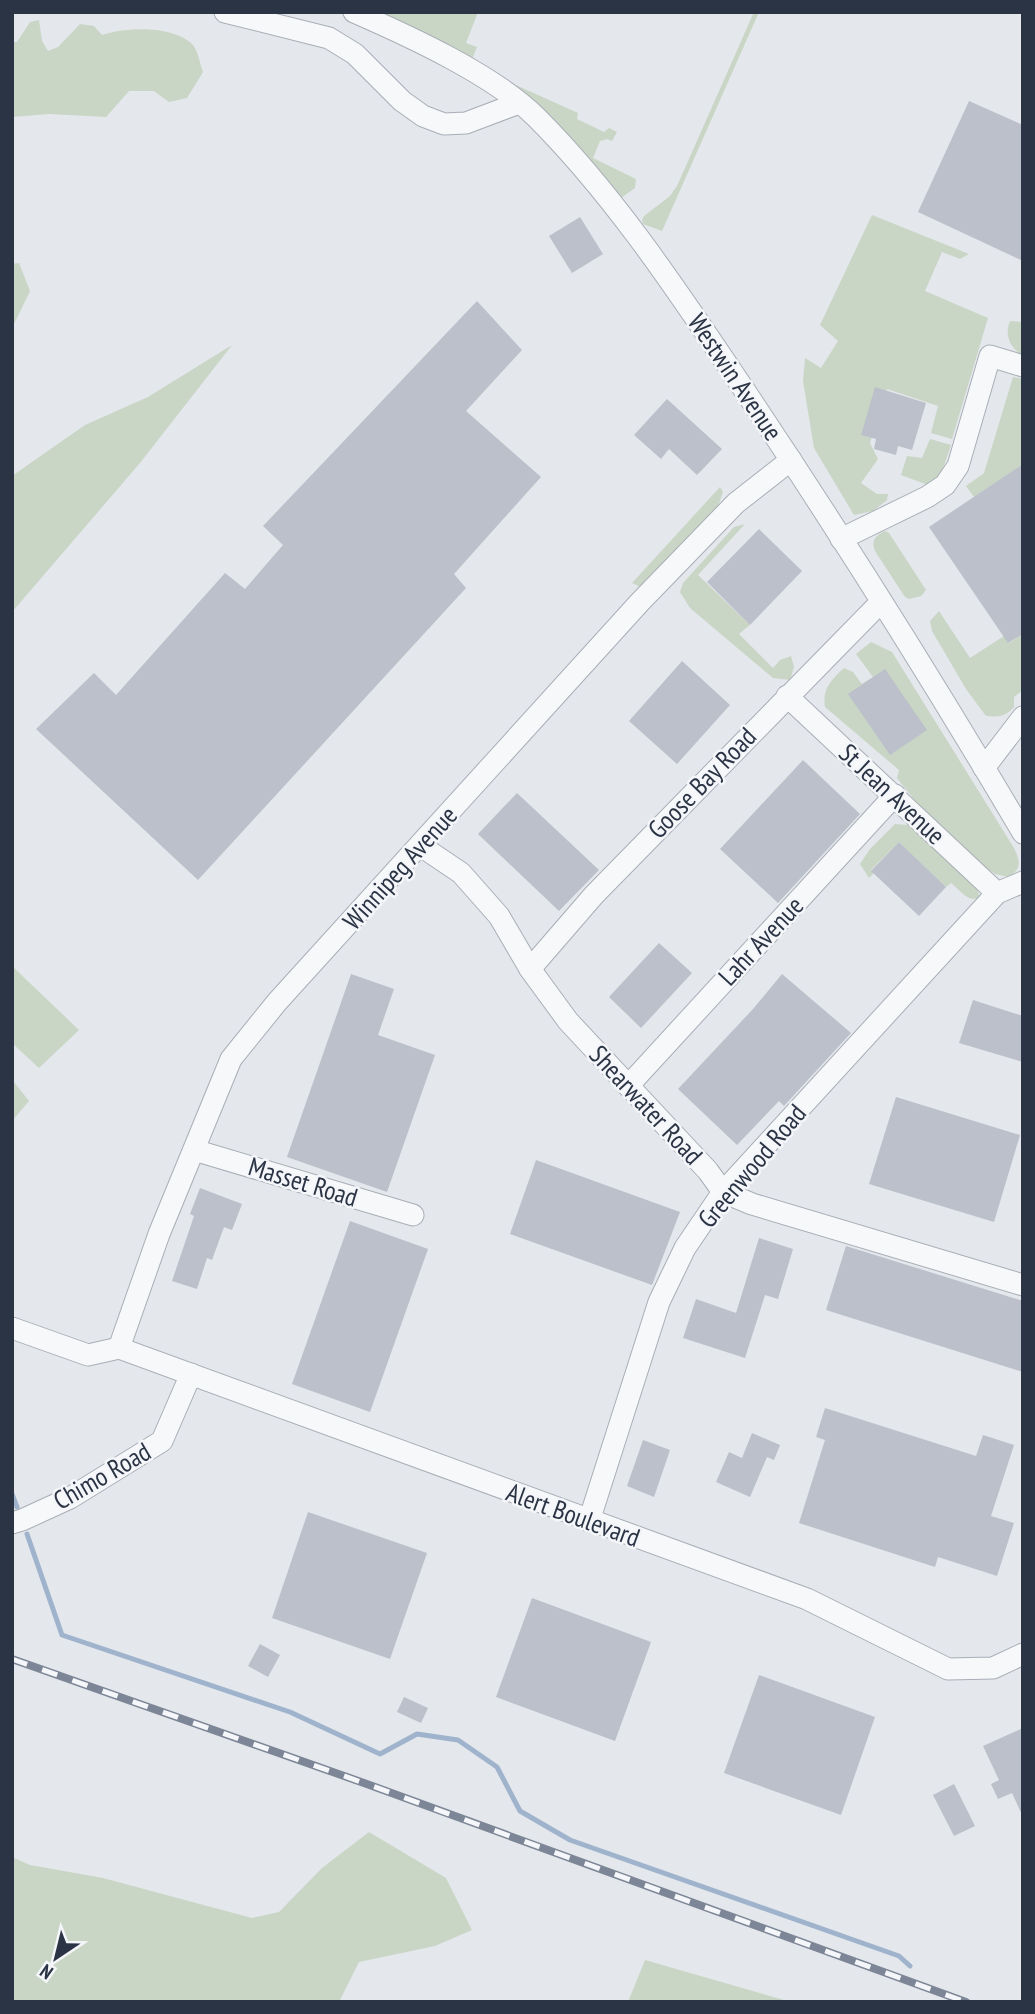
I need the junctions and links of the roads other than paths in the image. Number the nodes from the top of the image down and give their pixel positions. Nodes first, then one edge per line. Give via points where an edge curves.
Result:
1 (225, 12) edge
2 (354, 12) edge
3 (519, 103) junction
4 (1023, 366) edge
5 (791, 460) junction
6 (841, 539) junction
7 (880, 603) junction
8 (787, 696) junction
9 (1023, 717) edge
10 (984, 768) junction
11 (895, 796) junction
12 (1023, 833) edge
13 (421, 846) junction
14 (1023, 882) edge
15 (997, 893) junction
16 (530, 968) junction
17 (628, 1086) junction
18 (194, 1150) junction
19 (723, 1192) junction
20 (413, 1215) dead end
21 (1023, 1285) edge
22 (12, 1328) edge
23 (119, 1348) junction
24 (191, 1374) junction
25 (589, 1521) junction
26 (12, 1523) edge
27 (1023, 1654) edge

1 - 3 street via 329,38 355,54 402,101 444,124 466,122
2 - 3 street, Westwin Avenue via 482,76
3 - 5 street, Westwin Avenue via 610,202
4 - 6 street via 990,356 958,466 946,485
5 - 6 street, Westwin Avenue
5 - 13 street, Winnipeg Avenue via 736,503 639,603
6 - 7 street, Westwin Avenue
7 - 8 street, Goose Bay Road
7 - 10 street, Westwin Avenue
8 - 11 street, St Jean Avenue
8 - 16 street, Goose Bay Road via 594,895
9 - 10 street
10 - 12 street, Westwin Avenue
11 - 15 street, St Jean Avenue
11 - 17 street, Lahr Avenue
13 - 16 street, Shearwater Road via 461,873 499,916
13 - 18 street, Winnipeg Avenue via 277,1002 231,1059
14 - 15 street, Greenwood Road
15 - 19 street, Greenwood Road
16 - 17 street, Shearwater Road via 568,1021
17 - 19 street, Shearwater Road
18 - 20 street, Masset Road
18 - 23 street, Winnipeg Avenue
19 - 21 street
19 - 25 street, Greenwood Road via 685,1248 659,1302
22 - 23 street via 88,1355
23 - 24 street, Alert Boulevard
24 - 25 street, Alert Boulevard
24 - 26 street, Chimo Road via 162,1441 70,1498
25 - 27 street, Alert Boulevard via 807,1599 948,1669 993,1668

